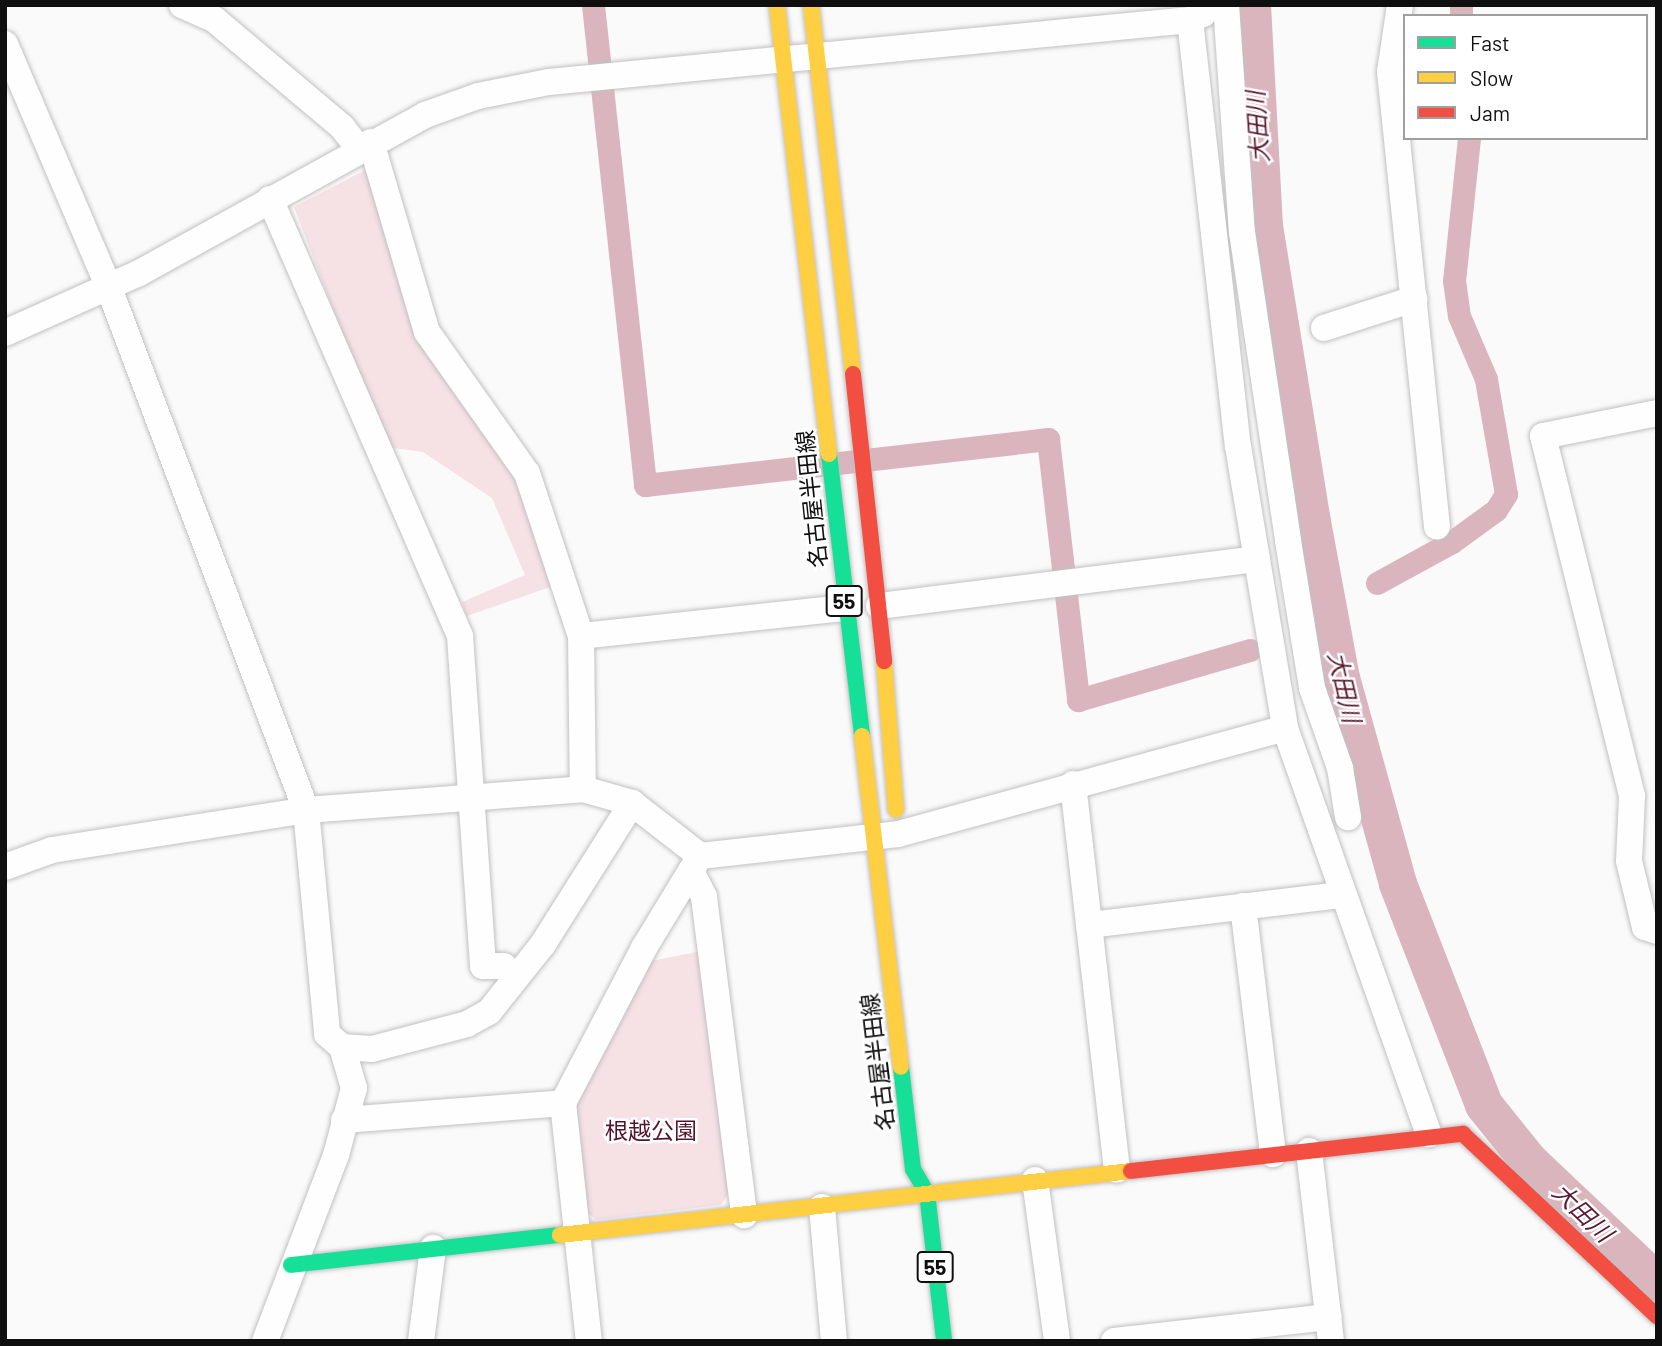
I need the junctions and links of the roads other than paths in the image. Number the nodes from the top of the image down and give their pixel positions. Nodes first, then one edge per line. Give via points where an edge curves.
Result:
1 (183, 5) edge
2 (777, 5) edge
3 (811, 5) edge
4 (1226, 5) edge
5 (1400, 5) edge
6 (1197, 13) edge
7 (5, 44) edge
8 (816, 55) junction
9 (784, 62) junction
10 (365, 145) junction
11 (270, 199) junction
12 (109, 288) junction
13 (1415, 299) junction
14 (1324, 328) dead end
15 (5, 333) edge
16 (1657, 413) edge
17 (1437, 527) dead end
18 (1257, 559) junction
19 (879, 606) junction
20 (845, 608) junction
21 (581, 636) junction
22 (1285, 728) junction
23 (1073, 784) junction
24 (583, 789) junction
25 (473, 798) junction
26 (632, 803) junction
27 (306, 810) junction
28 (1348, 817) dead end
29 (891, 840) junction
30 (695, 864) junction
31 (5, 867) edge
32 (1342, 895) junction
33 (1243, 906) junction
34 (1089, 925) junction
35 (1657, 931) edge
36 (504, 965) dead end
37 (342, 1047) junction
38 (563, 1103) junction
39 (344, 1120) junction
40 (1429, 1134) junction
41 (1309, 1151) junction
42 (1273, 1154) junction
43 (936, 1166) dead end
44 (1117, 1170) junction
45 (1035, 1180) junction
46 (927, 1193) junction
47 (822, 1207) junction
48 (744, 1215) junction
49 (578, 1235) junction
50 (433, 1248) junction
51 (291, 1265) junction
52 (1657, 1316) edge
53 (1330, 1329) edge
54 (265, 1341) edge
55 (421, 1341) edge
56 (589, 1341) edge
57 (835, 1341) edge
58 (944, 1341) edge
59 (1058, 1341) edge
60 (1114, 1341) edge

1 - 10 street via 224,28
2 - 9 main road, 名古屋半田線 / 55
3 - 8 main road, 名古屋半田線 / 55
4 - 28 street via 1242,232 1288,541 1312,688 1340,768
5 - 13 street via 1390,72
6 - 8 street
6 - 18 street via 1238,446
7 - 12 street
8 - 9 street
8 - 19 main road, 名古屋半田線 / 55
9 - 10 street via 549,82 478,96 425,114
9 - 20 main road, 名古屋半田線 / 55
10 - 11 street
10 - 21 street via 427,332 527,473
11 - 12 street
11 - 25 street via 460,636
12 - 15 street
12 - 27 street
13 - 14 street
13 - 17 street
16 - 35 street via 1543,436 1632,796 1628,839 1635,887 1645,927
18 - 19 street
18 - 22 street
19 - 29 main road, 名古屋半田線 / 55
20 - 21 street
20 - 29 main road, 名古屋半田線 / 55
21 - 24 street
22 - 23 street
22 - 32 street
23 - 29 street
23 - 34 street
24 - 25 street
24 - 26 street
25 - 27 street
25 - 36 street via 483,966
26 - 30 street
26 - 37 street via 543,944 489,1012 467,1024 372,1049
27 - 31 street via 52,850
27 - 37 street via 327,1034
29 - 30 street
29 - 46 main road, 名古屋半田線 / 55 via 913,1169
30 - 38 street
30 - 48 street via 704,897
32 - 33 street
32 - 40 street
33 - 34 street
33 - 42 street
34 - 44 street
37 - 39 street via 354,1087
38 - 39 street
38 - 49 street
39 - 51 street via 336,1155
40 - 41 main road
40 - 52 main road via 1463,1134
41 - 42 main road
41 - 53 street
42 - 44 main road
43 - 46 main road, 名古屋半田線 / 55
44 - 45 main road
45 - 46 main road
45 - 59 street
46 - 47 main road
46 - 58 main road, 名古屋半田線 / 55
47 - 48 main road
47 - 57 street
48 - 49 main road
49 - 50 main road
49 - 56 street
50 - 51 main road
50 - 55 street
51 - 54 street
53 - 60 street

